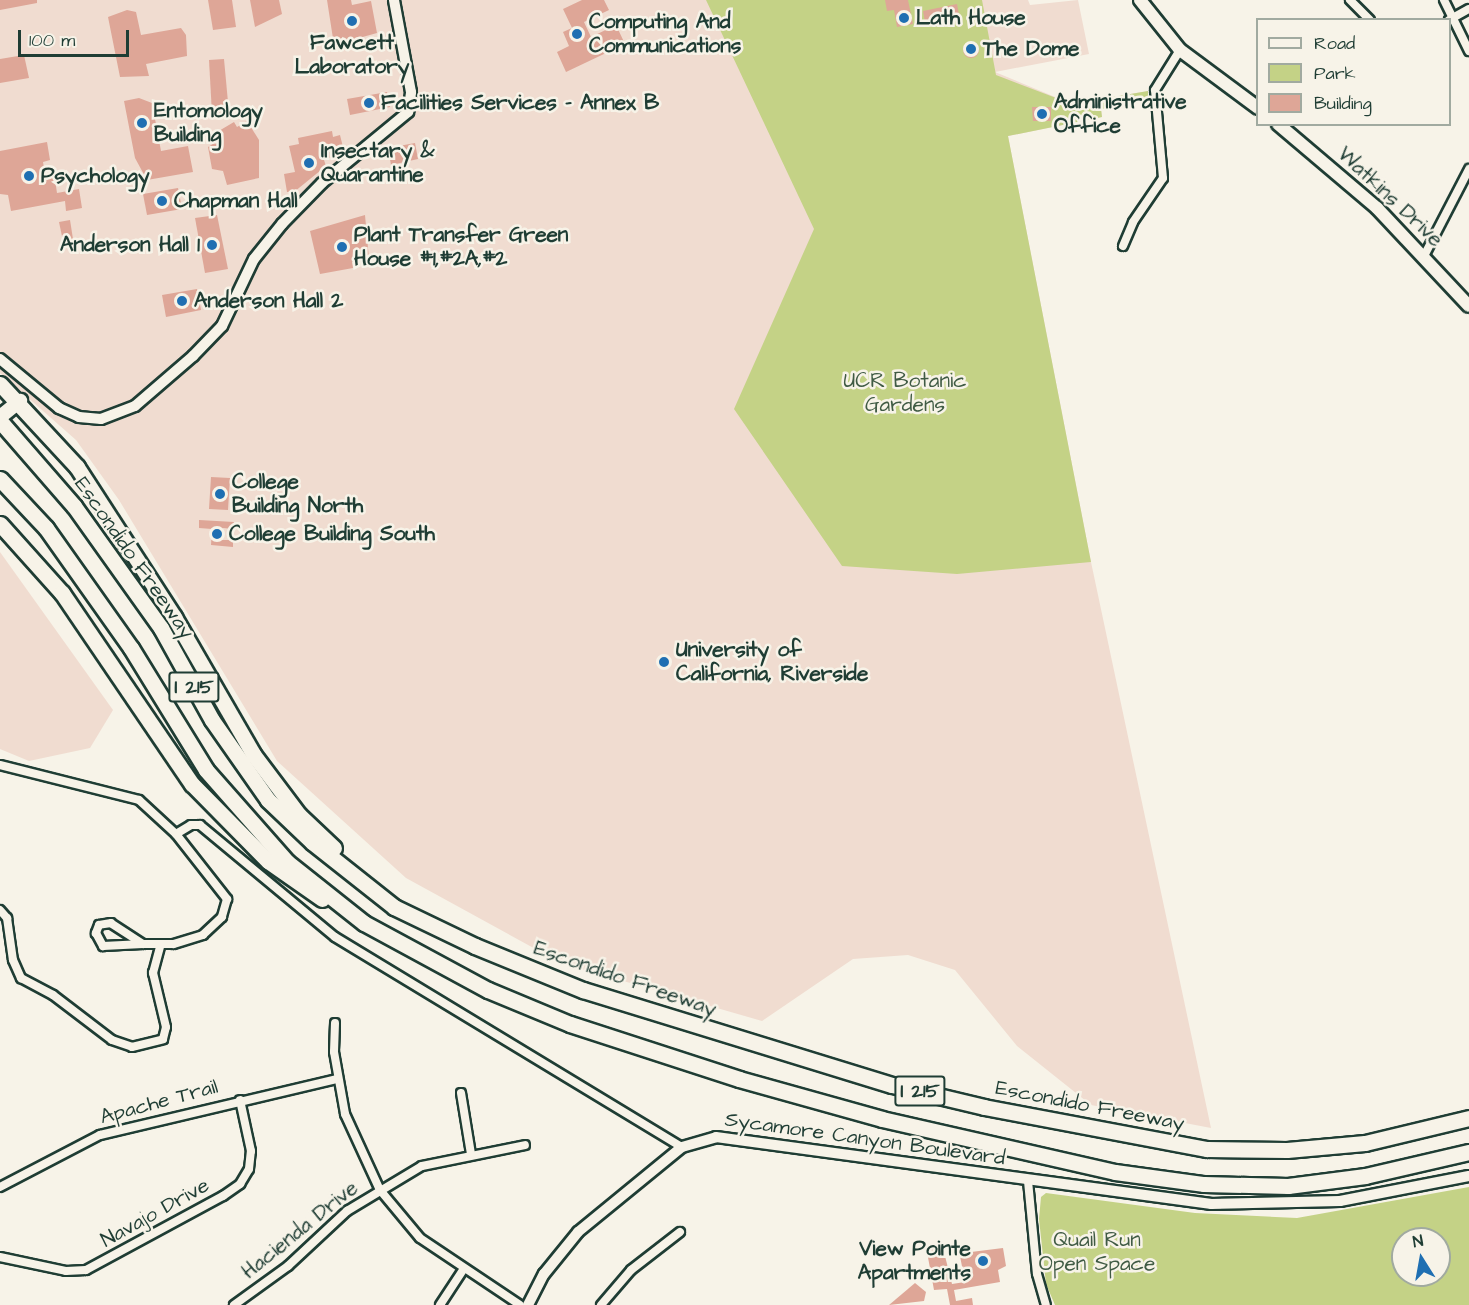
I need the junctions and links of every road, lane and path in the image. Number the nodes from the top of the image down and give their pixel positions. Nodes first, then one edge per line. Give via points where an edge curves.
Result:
1 (394, 0) edge
2 (1140, 0) edge
3 (1350, 0) edge
4 (1443, 0) edge
5 (1469, 9) edge
6 (1368, 18) edge
7 (1451, 18) edge
8 (1451, 19) edge
9 (1180, 50) junction
10 (1469, 51) edge
11 (1256, 107) edge
12 (1280, 126) edge
13 (1469, 169) edge
14 (1123, 246) dead end
15 (1425, 254) junction
16 (1469, 306) edge
17 (0, 359) edge
18 (0, 384) edge
19 (20, 401) junction
20 (0, 419) edge
21 (0, 479) edge
22 (0, 524) edge
23 (0, 765) edge
24 (176, 834) junction
25 (394, 907) junction
26 (0, 910) edge
27 (364, 923) junction
28 (143, 944) junction
29 (160, 946) junction
30 (335, 1023) dead end
31 (337, 1079) junction
32 (461, 1093) dead end
33 (240, 1100) junction
34 (1469, 1118) edge
35 (525, 1145) dead end
36 (682, 1147) junction
37 (1469, 1152) edge
38 (471, 1154) junction
39 (1469, 1176) edge
40 (1028, 1181) junction
41 (0, 1187) edge
42 (380, 1190) junction
43 (681, 1232) dead end
44 (0, 1257) edge
45 (463, 1270) junction
46 (234, 1305) edge
47 (440, 1305) edge
48 (520, 1305) edge
49 (528, 1305) edge
50 (601, 1305) edge
51 (1046, 1305) edge

1 - 17 street via 411,105 403,119 322,183 282,224 255,259 232,309 207,344 122,413 101,419 68,413
2 - 9 main road
3 - 6 street
4 - 7 street
5 - 8 street
8 - 10 street
9 - 11 main road
9 - 14 street via 1163,72 1155,95 1165,158 1163,178 1133,222
12 - 15 main road, Watkins Drive
13 - 15 street
15 - 16 main road, Watkins Drive
18 - 19 highway
19 - 20 main road
19 - 25 highway via 78,467 279,792
20 - 25 highway, Escondido Freeway / I 215 via 22,442 161,628 212,720 268,800 312,842
21 - 27 highway, I 215 via 46,528 124,639 206,771 287,862
22 - 27 highway via 62,593 192,784 268,861 303,888
23 - 24 street via 116,790 139,800
24 - 29 street via 227,899 222,917 203,934
24 - 36 street via 191,825 206,829 330,933
25 - 34 highway, Escondido Freeway / I 215 via 475,946 583,990 749,1045 984,1107 1218,1149 1287,1150 1365,1143
26 - 29 street via 7,918 13,960 21,978 53,995 111,1040 132,1047 163,1040 166,1027 153,973
27 - 37 highway, I 215 via 488,990 570,1024 882,1119 1092,1167 1203,1185 1288,1186 1365,1176
28 - 28 street via 111,923 99,925 96,933 103,946
28 - 29 street
30 - 31 street
31 - 33 street, Apache Trail
31 - 42 street via 345,1114
32 - 38 street
33 - 41 street, Apache Trail via 100,1135
33 - 44 street, Navajo Drive via 251,1151 249,1169 240,1184 223,1196 86,1270 66,1271
35 - 38 street, Hacienda Drive
36 - 40 street, Sycamore Canyon Boulevard via 729,1137
36 - 49 street via 578,1232 544,1274
38 - 42 street, Hacienda Drive via 422,1166
39 - 40 street, Sycamore Canyon Boulevard via 1390,1195 1290,1205 1184,1202
40 - 51 street via 1037,1274
42 - 45 street via 420,1238
42 - 46 street, Hacienda Drive
43 - 50 street via 631,1270
45 - 47 street
45 - 48 street

